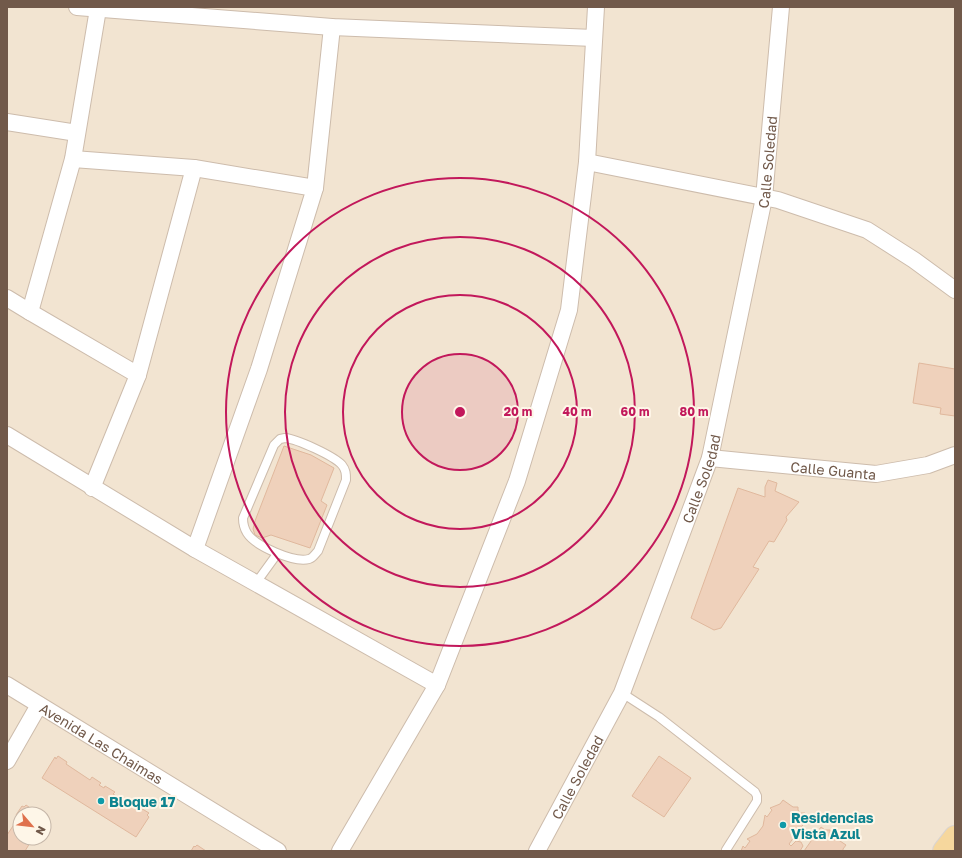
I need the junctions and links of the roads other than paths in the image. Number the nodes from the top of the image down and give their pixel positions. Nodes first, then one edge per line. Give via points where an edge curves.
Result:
1 (77, 7) edge
2 (596, 7) edge
3 (781, 7) edge
4 (98, 9) junction
5 (332, 27) junction
6 (594, 38) junction
7 (7, 122) edge
8 (77, 133) junction
9 (73, 159) junction
10 (587, 162) junction
11 (194, 168) junction
12 (315, 188) junction
13 (764, 198) junction
14 (955, 290) edge
15 (7, 298) edge
16 (30, 312) junction
17 (138, 375) junction
18 (7, 436) edge
19 (955, 455) edge
20 (710, 458) junction
21 (92, 488) junction
22 (195, 549) junction
23 (277, 554) junction
24 (256, 583) junction
25 (7, 685) edge
26 (437, 685) junction
27 (622, 693) junction
28 (40, 705) junction
29 (7, 761) edge
30 (955, 837) edge
31 (726, 850) dead end
32 (278, 851) edge
33 (340, 851) edge
34 (537, 851) edge
35 (944, 851) edge

1 - 4 street
2 - 6 street
3 - 13 street, Calle Soledad
4 - 5 street
4 - 8 street
5 - 6 street
5 - 12 street
6 - 10 street
7 - 8 street
8 - 9 street
9 - 11 street
9 - 16 street
10 - 13 street
10 - 26 street via 568,310 517,481
11 - 12 street
11 - 17 street
12 - 22 street via 259,369
13 - 14 street via 778,200 867,230
13 - 20 street, Calle Soledad
15 - 16 street
16 - 17 street
17 - 21 street
18 - 21 street
19 - 20 street, Calle Guanta via 928,465 876,474
20 - 27 street, Calle Soledad
21 - 22 street
22 - 24 street
23 - 23 lane via 304,560 311,559 318,551 346,480 346,473 341,465 332,458 293,439 285,438 274,445 243,518 247,534
23 - 24 lane
24 - 26 street
25 - 28 street, Avenida Las Chaimas
26 - 33 street
27 - 31 lane via 659,717 755,792 757,801
27 - 34 street, Calle Soledad
28 - 29 street
28 - 32 street, Avenida Las Chaimas
30 - 35 main road

